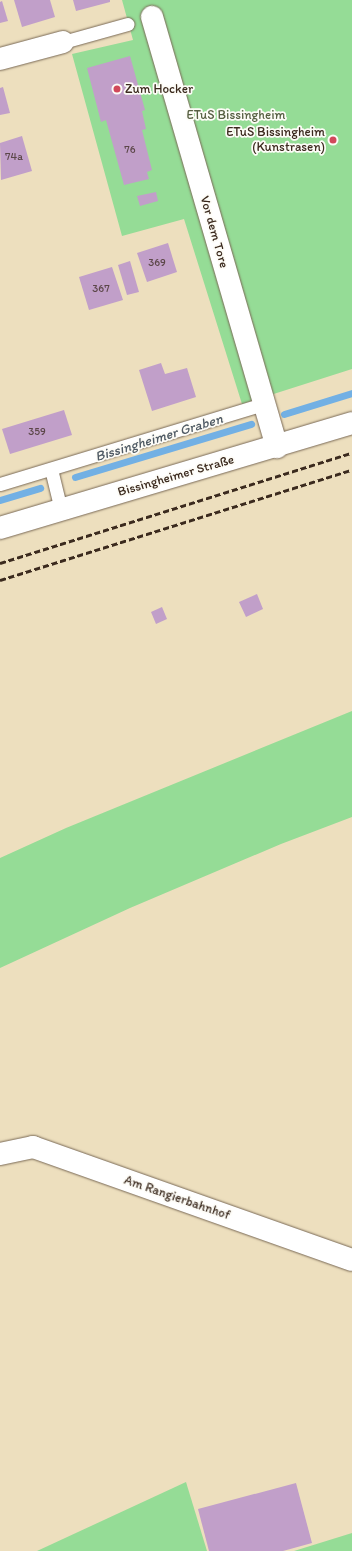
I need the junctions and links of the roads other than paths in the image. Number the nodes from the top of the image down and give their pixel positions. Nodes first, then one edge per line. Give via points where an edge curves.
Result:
1 (152, 17) dead end
2 (128, 24) dead end
3 (63, 42) joint
4 (0, 59) edge
5 (264, 404) junction
6 (352, 423) edge
7 (276, 447) junction
8 (51, 469) junction
9 (0, 484) edge
10 (61, 510) junction
11 (0, 528) edge
12 (0, 1154) edge
13 (352, 1260) edge

1 - 5 street, Vor dem Tore
2 - 3 lane
3 - 4 street
5 - 7 street, Vor dem Tore
5 - 8 lane
6 - 7 street, Bissingheimer Straße
7 - 10 street, Bissingheimer Straße
8 - 9 lane
8 - 10 lane
10 - 11 street, Bissingheimer Straße
12 - 13 street, Am Rangierbahnhof via 33,1147

